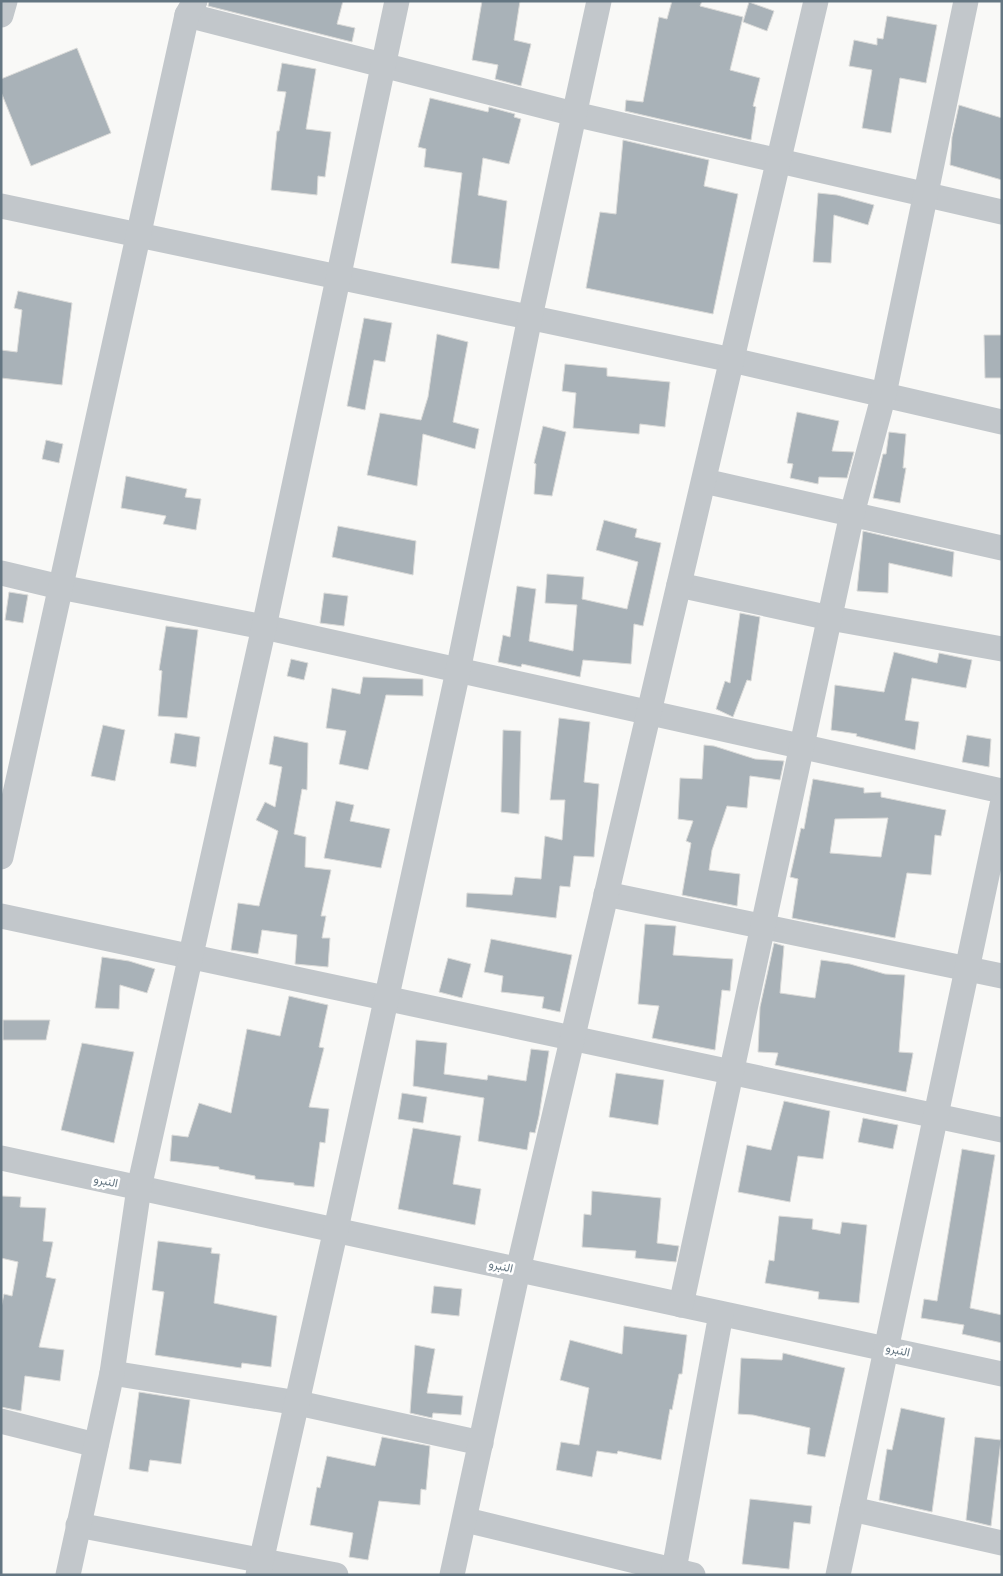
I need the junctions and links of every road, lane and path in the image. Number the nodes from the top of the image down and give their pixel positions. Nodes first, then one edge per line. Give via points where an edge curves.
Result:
1 (5, 1) edge
2 (397, 1) edge
3 (599, 1) edge
4 (816, 1) edge
5 (966, 1) edge
6 (191, 8) edge
7 (1, 15) edge
8 (383, 65) junction
9 (574, 114) junction
10 (777, 160) junction
11 (925, 193) junction
12 (1, 206) edge
13 (1002, 212) edge
14 (137, 233) junction
15 (340, 276) junction
16 (530, 317) junction
17 (732, 360) junction
18 (884, 394) junction
19 (1002, 422) edge
20 (704, 481) junction
21 (852, 514) junction
22 (1002, 548) edge
23 (1, 573) edge
24 (679, 585) junction
25 (60, 587) junction
26 (830, 618) junction
27 (264, 627) junction
28 (1002, 649) edge
29 (458, 671) junction
30 (649, 712) junction
31 (802, 748) junction
32 (1002, 791) edge
33 (1002, 806) edge
34 (1, 857) edge
35 (606, 894) junction
36 (1, 916) edge
37 (763, 926) junction
38 (190, 956) junction
39 (966, 967) junction
40 (1002, 976) edge
41 (386, 998) junction
42 (572, 1038) junction
43 (732, 1072) junction
44 (934, 1116) junction
45 (1002, 1130) edge
46 (1, 1158) edge
47 (139, 1188) junction
48 (336, 1228) junction
49 (518, 1270) junction
50 (681, 1305) junction
51 (721, 1314) junction
52 (888, 1347) junction
53 (112, 1373) junction
54 (1002, 1374) edge
55 (298, 1403) junction
56 (1, 1420) edge
57 (481, 1443) junction
58 (96, 1445) junction
59 (852, 1509) junction
60 (466, 1520) junction
61 (78, 1525) junction
62 (1002, 1543) edge
63 (260, 1567) edge
64 (680, 1574) edge
65 (68, 1575) edge
66 (336, 1575) edge
67 (452, 1575) edge
68 (838, 1575) edge

1 - 7 street
2 - 8 street
3 - 9 street
4 - 10 street
5 - 11 street
6 - 8 street
6 - 14 street
8 - 9 street
8 - 15 street
9 - 10 street
9 - 16 street
10 - 11 street
10 - 17 street
11 - 13 street
11 - 18 street
12 - 14 street
14 - 15 street
14 - 25 street
15 - 16 street
15 - 27 street
16 - 17 street
16 - 29 street
17 - 18 street
17 - 20 street
18 - 19 street
18 - 21 street
20 - 21 street
20 - 24 street
21 - 22 street
21 - 26 street
23 - 25 street
24 - 26 street
24 - 30 street
25 - 27 street
25 - 34 street
26 - 28 street
26 - 31 street
27 - 29 street
27 - 38 street
29 - 30 street
29 - 41 street
30 - 31 street
30 - 35 street
31 - 32 street
31 - 37 street
33 - 39 street
35 - 37 street
35 - 42 street
36 - 38 street
37 - 39 street
37 - 43 street
38 - 41 street
38 - 47 street
39 - 40 street
39 - 44 street
41 - 42 street
41 - 48 street
42 - 43 street
42 - 49 street
43 - 44 street
43 - 50 street
44 - 45 street
44 - 52 street
46 - 47 street, النبرو
47 - 48 street, النبرو
47 - 53 street
48 - 49 street, النبرو
48 - 55 street
49 - 50 street, النبرو
49 - 57 street
50 - 51 street, النبرو
51 - 52 street, النبرو
51 - 64 street
52 - 54 street, النبرو
52 - 59 street
53 - 55 street
53 - 58 street
55 - 57 street
55 - 63 street
56 - 58 street
57 - 60 street
58 - 61 street
59 - 62 street
59 - 68 street
60 - 64 street
60 - 67 street
61 - 63 street
61 - 65 street
63 - 66 street

